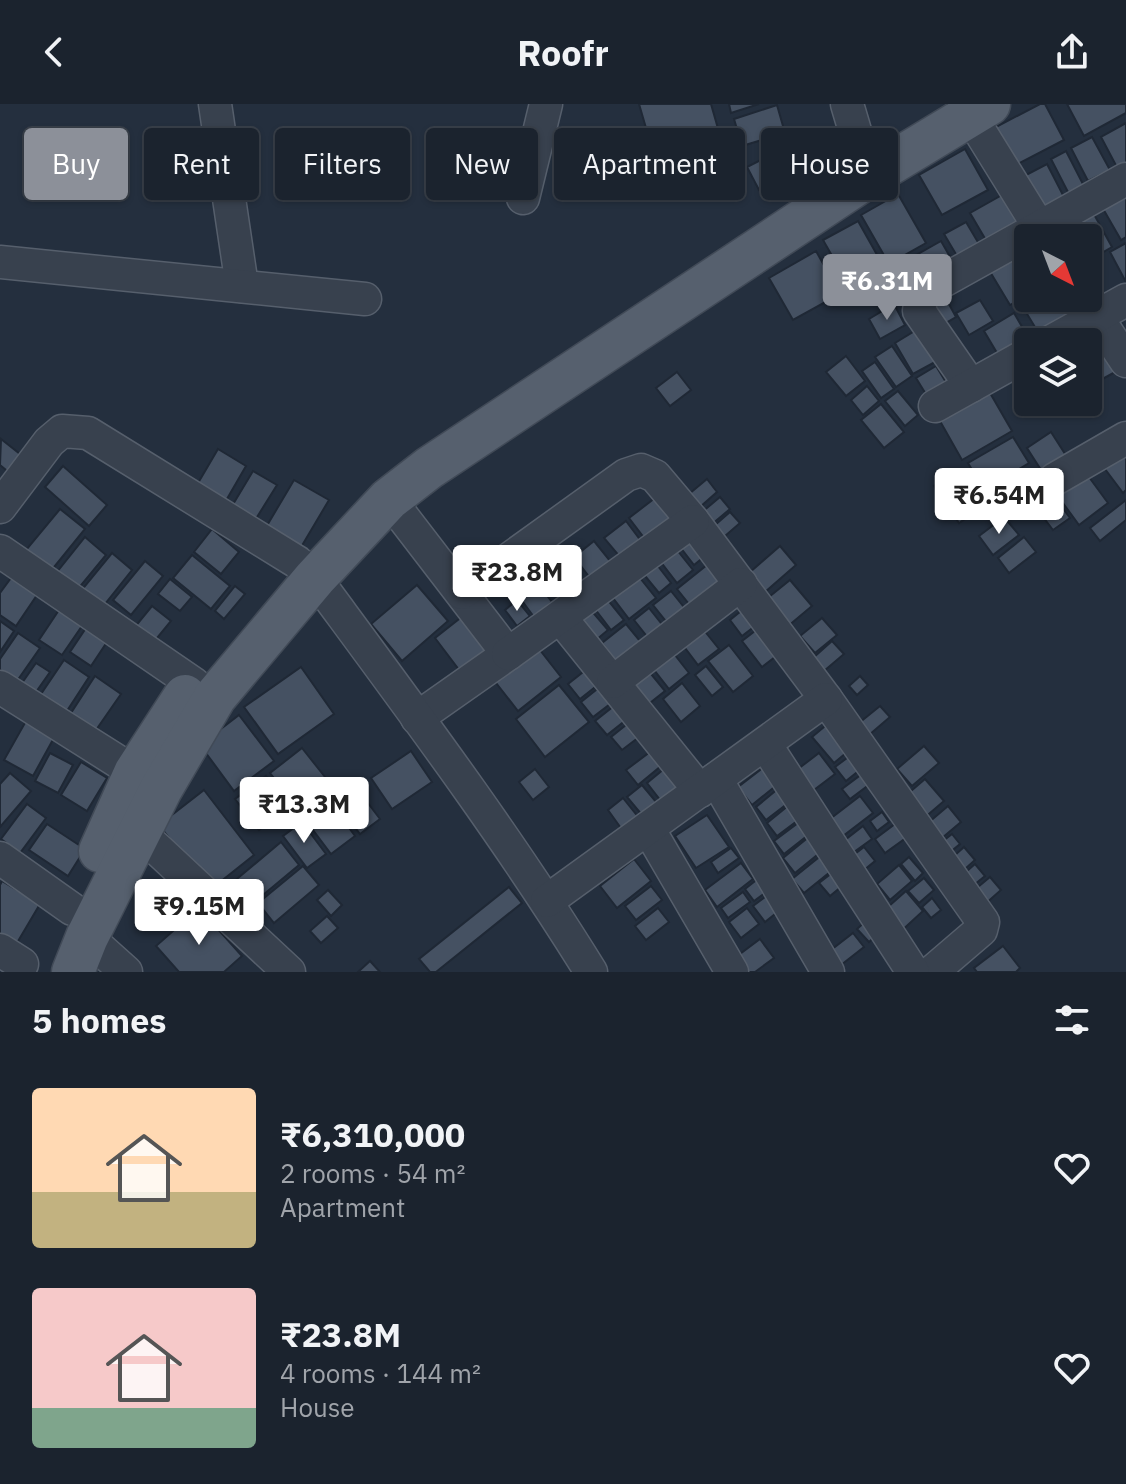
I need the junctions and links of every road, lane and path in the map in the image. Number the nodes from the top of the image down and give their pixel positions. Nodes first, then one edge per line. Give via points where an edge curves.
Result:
1 (215, 104) edge
2 (546, 104) edge
3 (847, 104) edge
4 (970, 107) edge
5 (854, 128) edge
6 (538, 137) edge
7 (898, 141) edge
8 (1126, 179) edge
9 (789, 200) edge
10 (1037, 224) edge
11 (1055, 224) edge
12 (1014, 246) edge
13 (0, 262) edge
14 (242, 286) junction
15 (365, 299) dead end
16 (1126, 300) edge
17 (1102, 305) edge
18 (1084, 312) edge
19 (1093, 312) edge
20 (1066, 328) edge
21 (1126, 361) edge
22 (1014, 362) edge
23 (971, 386) junction
24 (935, 406) dead end
25 (1126, 438) edge
26 (1055, 479) dead end
27 (389, 499) junction
28 (0, 507) edge
29 (693, 521) junction
30 (0, 551) edge
31 (306, 570) junction
32 (741, 584) junction
33 (462, 593) junction
34 (560, 617) junction
35 (508, 654) junction
36 (613, 682) junction
37 (194, 684) junction
38 (0, 687) edge
39 (826, 699) junction
40 (417, 718) junction
41 (765, 744) junction
42 (148, 781) junction
43 (708, 785) junction
44 (648, 828) junction
45 (139, 832) junction
46 (0, 858) edge
47 (547, 901) junction
48 (78, 939) edge
49 (23, 962) edge
50 (126, 972) edge
51 (289, 972) edge
52 (591, 972) edge
53 (732, 972) edge
54 (828, 972) edge
55 (913, 972) edge
56 (932, 972) edge

1 - 14 street
2 - 6 street
3 - 5 street
4 - 7 main road
4 - 10 street
4 - 27 main road
8 - 11 street
9 - 31 main road via 490,394 387,475
12 - 23 street via 934,286 921,298 919,311
13 - 14 street
14 - 15 street
16 - 17 street
18 - 20 street
19 - 21 street
22 - 23 street
23 - 24 street
25 - 26 street
27 - 31 main road
27 - 33 street
28 - 31 street via 62,431 88,433
29 - 32 street
29 - 33 street via 655,476 641,470 626,475
29 - 34 street
30 - 37 street
31 - 37 main road via 266,596
31 - 40 street
31 - 42 main road
32 - 36 street
32 - 39 street
33 - 35 street
34 - 35 street
34 - 36 street
35 - 40 street
36 - 43 street
37 - 42 main road via 173,711
38 - 42 street
39 - 41 street
39 - 56 street via 983,922 981,930
40 - 47 street
41 - 43 street
41 - 55 street
42 - 45 main road
42 - 48 main road
43 - 44 street
43 - 54 street
44 - 47 street
44 - 53 street
45 - 48 main road
45 - 51 street
46 - 48 street
47 - 52 street
48 - 49 main road
48 - 50 street

